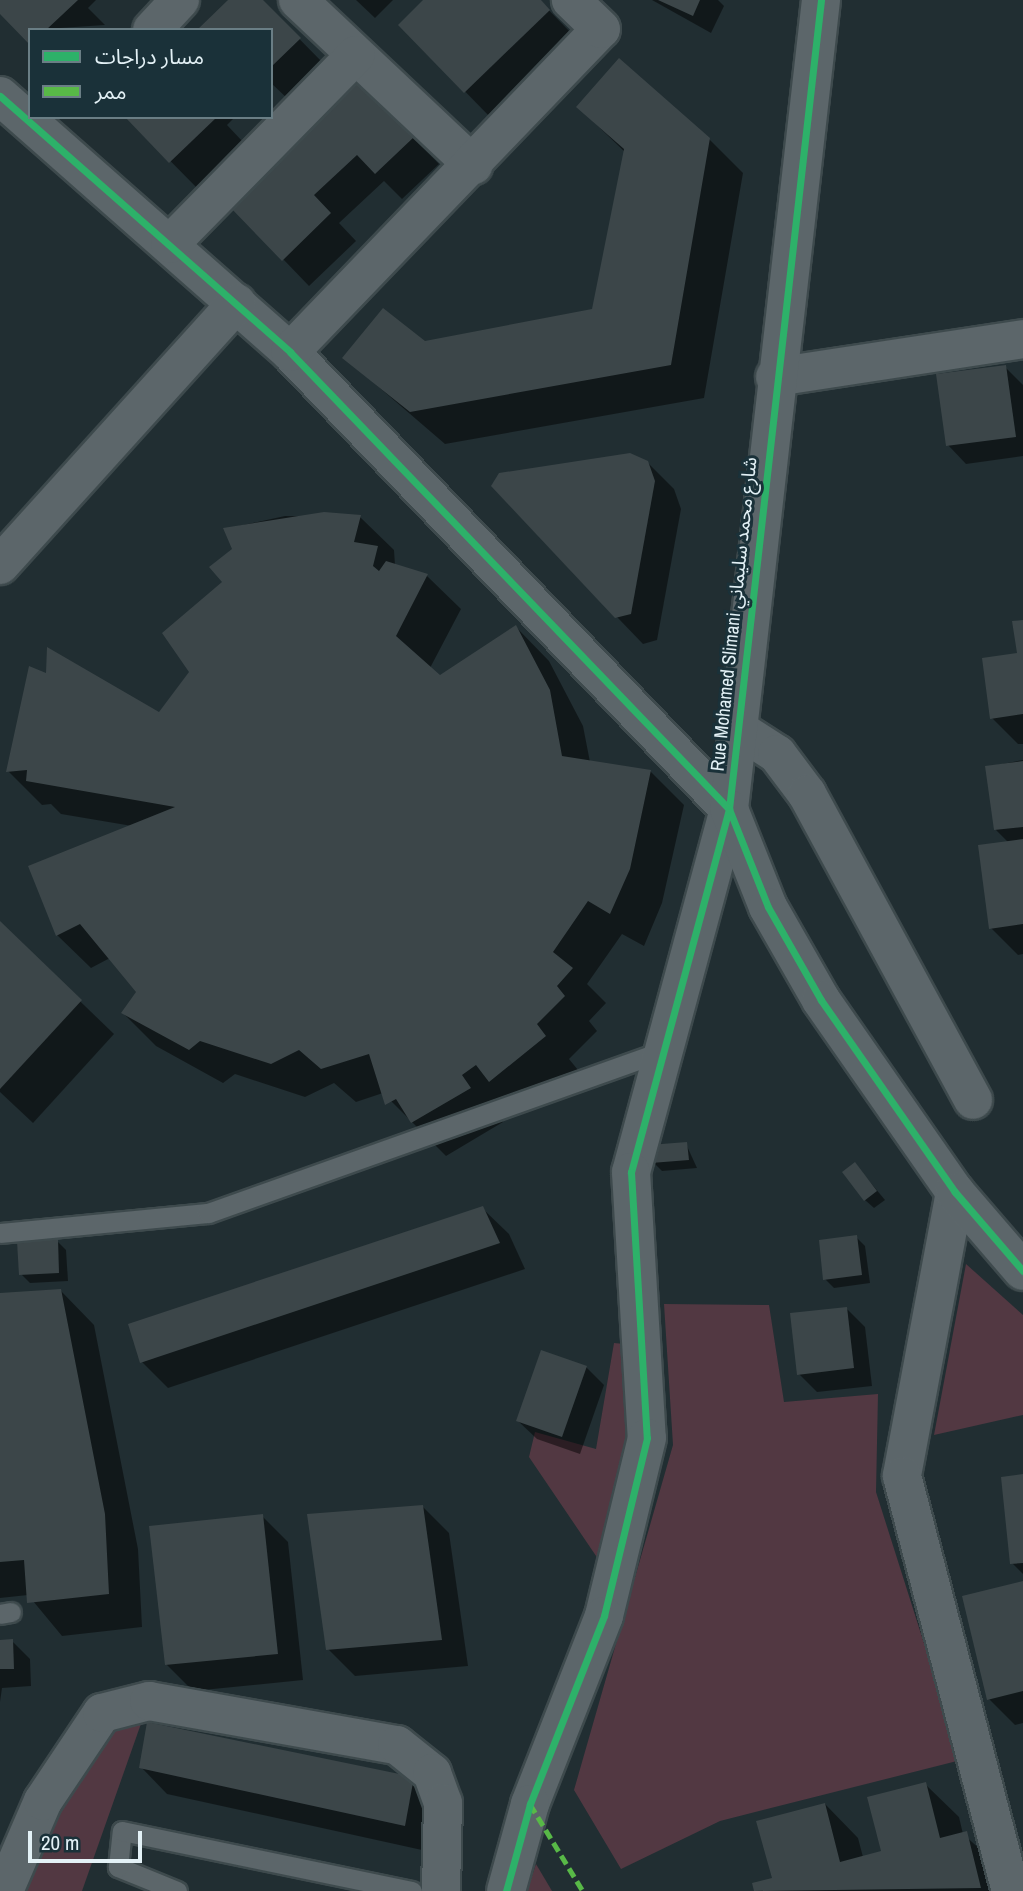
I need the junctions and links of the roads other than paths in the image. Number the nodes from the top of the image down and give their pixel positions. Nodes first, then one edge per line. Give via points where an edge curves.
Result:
1 (180, 0) edge
2 (298, 0) edge
3 (570, 0) edge
4 (821, 0) edge
5 (154, 28) edge
6 (356, 55) junction
7 (0, 96) edge
8 (28, 111) edge
9 (42, 119) edge
10 (58, 128) edge
11 (473, 164) junction
12 (170, 244) junction
13 (237, 303) junction
14 (1023, 340) edge
15 (290, 352) junction
16 (775, 377) junction
17 (0, 565) edge
18 (741, 731) junction
19 (729, 809) junction
20 (667, 1049) junction
21 (973, 1100) dead end
22 (954, 1192) junction
23 (0, 1233) edge
24 (1023, 1270) edge
25 (4, 1891) edge
26 (177, 1891) edge
27 (412, 1891) edge
28 (441, 1891) edge
29 (506, 1891) edge
30 (1011, 1891) edge

1 - 5 street
2 - 6 street
3 - 11 street via 601,29
4 - 16 street, Rue Mohamed Slimani شارع محمد سليماني
6 - 11 street
6 - 12 street
7 - 8 street
9 - 10 street
10 - 12 street
11 - 15 street
12 - 13 street
13 - 15 street
13 - 17 street
14 - 16 street
15 - 19 street
16 - 18 street, Rue Mohamed Slimani شارع محمد سليماني
18 - 19 street, Rue Mohamed Slimani شارع محمد سليماني
18 - 21 street via 777,754 807,794
19 - 20 street, Rue Mohamed Slimani شارع محمد سليماني
19 - 22 street via 768,907 821,1000
20 - 23 lane via 208,1213
20 - 29 street, Rue Mohamed Slimani شارع محمد سليماني via 631,1172 646,1346 647,1438 604,1615 530,1804
22 - 24 street
22 - 30 street via 902,1476
25 - 28 street via 43,1801 102,1713 149,1702 397,1745 432,1773 443,1803
26 - 27 lane via 118,1867 122,1831

